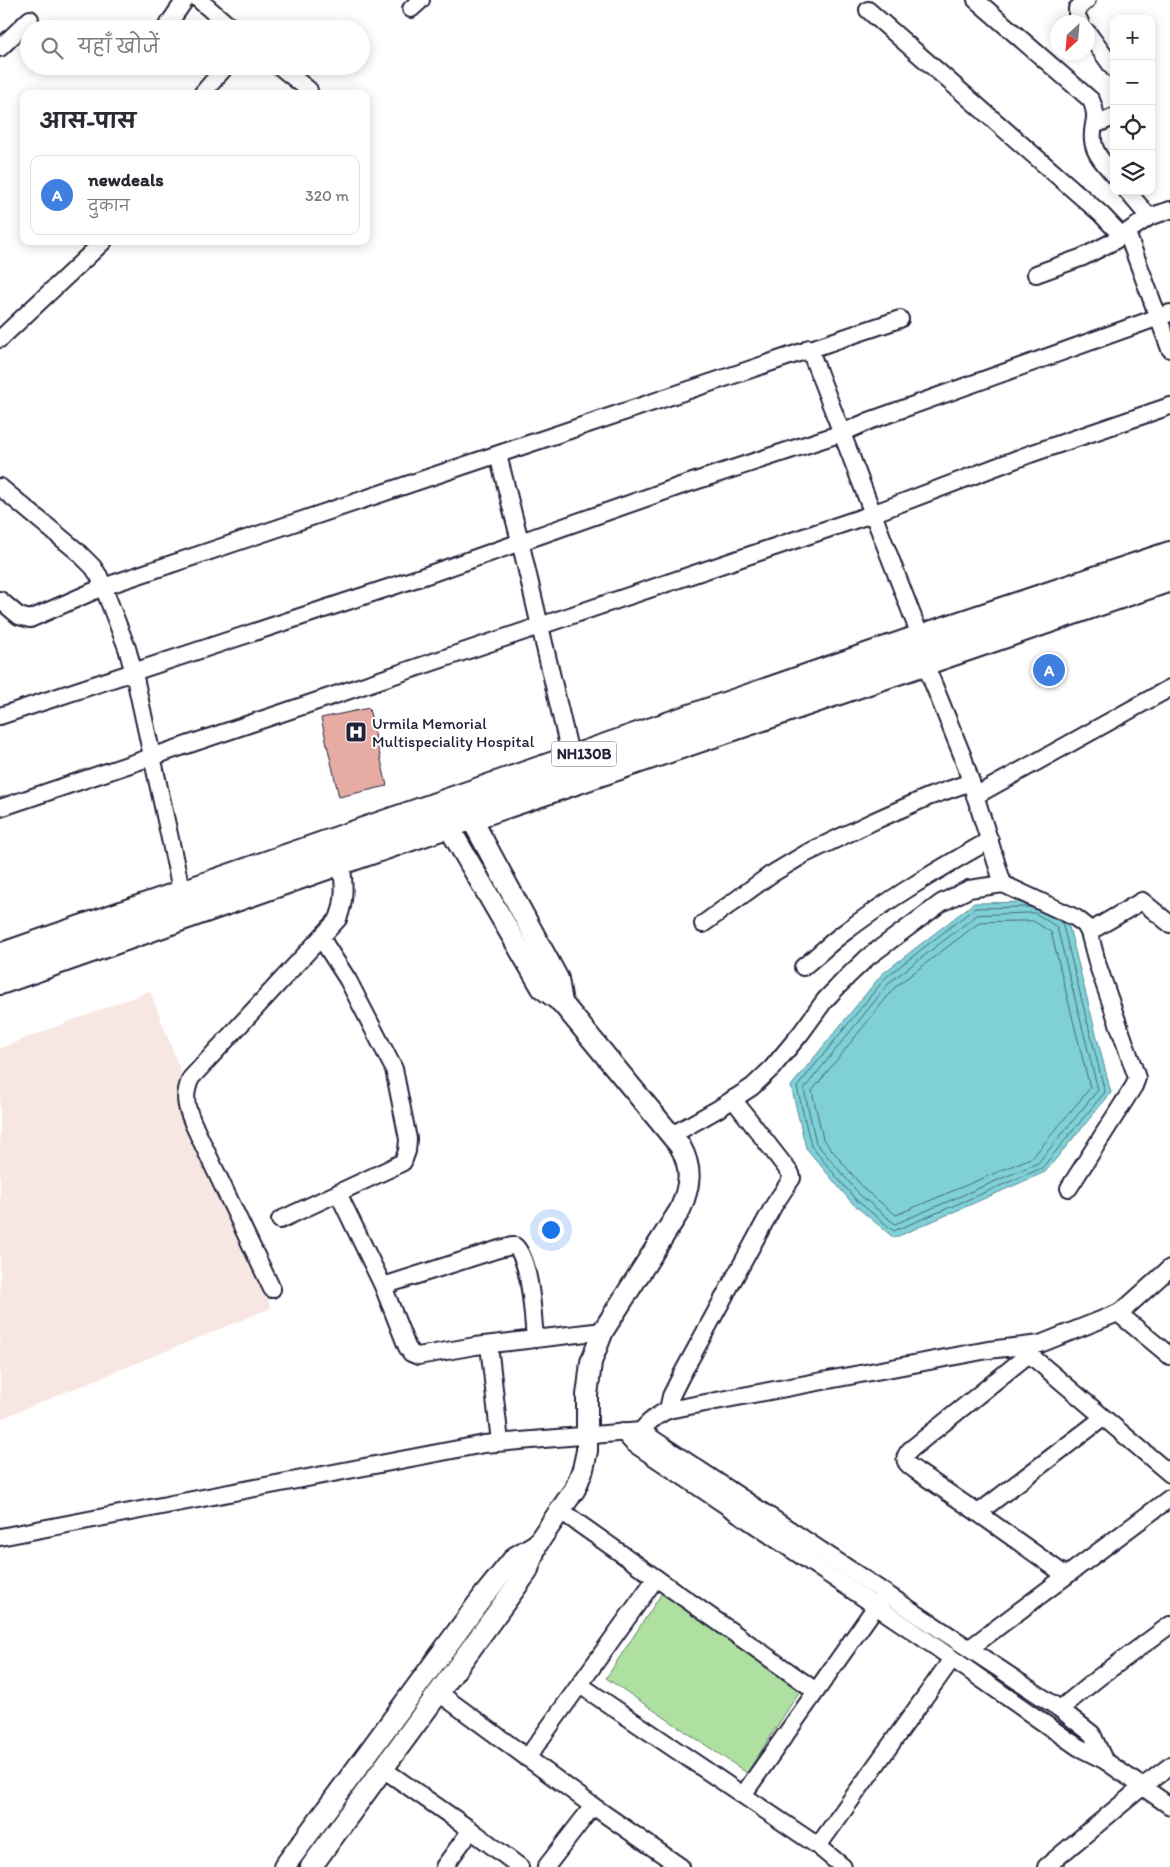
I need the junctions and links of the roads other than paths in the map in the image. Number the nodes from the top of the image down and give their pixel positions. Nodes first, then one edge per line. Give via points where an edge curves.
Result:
1 (185, 0) edge
2 (198, 0) edge
3 (976, 0) edge
4 (868, 10) dead end
5 (171, 20) edge
6 (222, 20) edge
7 (20, 29) edge
8 (1095, 43) edge
9 (0, 48) edge
10 (1110, 64) edge
11 (218, 75) edge
12 (290, 75) edge
13 (205, 90) edge
14 (308, 90) dead end
15 (1110, 119) edge
16 (1095, 125) junction
17 (1110, 170) edge
18 (1130, 195) edge
19 (1170, 210) edge
20 (1148, 217) junction
21 (1124, 234) junction
22 (100, 245) edge
23 (1036, 274) dead end
24 (1164, 315) edge
25 (900, 319) dead end
26 (0, 339) edge
27 (809, 348) junction
28 (1170, 349) edge
29 (1170, 406) edge
30 (842, 433) junction
31 (498, 455) junction
32 (0, 487) edge
33 (872, 514) junction
34 (520, 541) junction
35 (1170, 555) edge
36 (1170, 578) edge
37 (104, 587) junction
38 (0, 600) edge
39 (539, 625) junction
40 (923, 649) junction
41 (134, 673) junction
42 (1170, 688) edge
43 (0, 716) edge
44 (153, 757) junction
45 (571, 758) junction
46 (973, 789) junction
47 (0, 808) edge
48 (454, 811) junction
49 (990, 840) junction
50 (341, 861) junction
51 (1003, 884) junction
52 (182, 894) junction
53 (703, 924) dead end
54 (1170, 924) edge
55 (1089, 932) junction
56 (321, 938) junction
57 (0, 957) edge
58 (803, 968) dead end
59 (0, 981) edge
60 (733, 1099) junction
61 (672, 1136) junction
62 (1069, 1188) dead end
63 (338, 1193) junction
64 (280, 1220) dead end
65 (1170, 1268) edge
66 (383, 1286) junction
67 (272, 1290) dead end
68 (1118, 1313) junction
69 (602, 1331) junction
70 (536, 1339) junction
71 (489, 1345) junction
72 (1028, 1350) junction
73 (1170, 1356) edge
74 (668, 1410) junction
75 (1103, 1418) junction
76 (588, 1434) junction
77 (632, 1435) junction
78 (500, 1442) junction
79 (1170, 1474) edge
80 (1170, 1498) edge
81 (561, 1511) junction
82 (978, 1512) junction
83 (0, 1537) edge
84 (537, 1544) junction
85 (1065, 1576) junction
86 (656, 1578) junction
87 (886, 1593) junction
88 (876, 1607) junction
89 (1170, 1625) edge
90 (970, 1648) junction
91 (952, 1659) junction
92 (580, 1685) junction
93 (816, 1690) junction
94 (439, 1693) junction
95 (1060, 1709) junction
96 (527, 1758) junction
97 (1104, 1760) junction
98 (358, 1766) junction
99 (1170, 1766) edge
100 (379, 1774) junction
101 (1142, 1787) junction
102 (742, 1795) junction
103 (593, 1806) junction
104 (1170, 1806) edge
105 (471, 1830) junction
106 (818, 1846) junction
107 (284, 1867) edge
108 (311, 1867) edge
109 (444, 1867) edge
110 (520, 1867) edge
111 (546, 1867) edge
112 (681, 1867) edge
113 (844, 1867) edge
114 (1046, 1867) edge

1 - 5 street
2 - 6 street
3 - 16 street via 1091,100 1096,114
4 - 21 street
7 - 9 street
8 - 10 street
11 - 13 street
12 - 14 street
15 - 16 street
16 - 17 street via 1093,140 1097,154
18 - 20 street
19 - 20 street
20 - 21 street
21 - 23 street via 1083,257
21 - 24 street
22 - 26 street
24 - 28 street
24 - 30 street
25 - 27 street
27 - 30 street
27 - 31 street
29 - 33 street via 1030,454
30 - 33 street
30 - 34 street
31 - 34 street
31 - 37 street
32 - 37 street via 77,551 93,567
33 - 39 street
33 - 40 street
34 - 39 street
34 - 41 street
35 - 40 highway, NH130B
36 - 40 highway, NH130B
37 - 38 street via 30,618 19,616
37 - 41 street
39 - 44 street
39 - 45 street
40 - 45 highway, NH130B
40 - 46 street
40 - 48 highway, NH130B
41 - 43 street
41 - 44 street
42 - 46 street
44 - 47 street
44 - 52 street
45 - 48 highway, NH130B
46 - 49 street
46 - 53 street via 919,801 805,854
48 - 50 highway, NH130B
48 - 52 highway, NH130B
48 - 61 street via 542,988 562,1003
49 - 51 street
49 - 58 street via 869,914
50 - 56 street via 345,888 343,908
50 - 59 highway, NH130B
51 - 55 street via 1076,918
51 - 60 street via 968,889 941,903 868,957 825,1000 772,1068
52 - 57 highway, NH130B
54 - 55 street via 1142,901
55 - 62 street via 1137,1078
56 - 63 street via 348,980 394,1070 408,1139 403,1162
56 - 67 street via 192,1078 186,1092 188,1111 197,1132
60 - 61 street
60 - 74 street via 792,1178 681,1376
61 - 69 street via 687,1158 686,1196
63 - 64 street
63 - 66 street
65 - 68 street
66 - 70 street via 515,1246 529,1284
66 - 71 street via 407,1347 414,1356
68 - 72 street
68 - 73 street
69 - 70 street
69 - 76 street via 591,1362 587,1395
70 - 71 street
71 - 78 street
72 - 74 street via 979,1352
72 - 75 street
72 - 82 street via 905,1456 909,1466
74 - 77 street
75 - 79 street
75 - 82 street
76 - 77 street
76 - 78 street
76 - 81 street via 583,1470
77 - 87 street
77 - 88 street
78 - 83 street
80 - 85 street
81 - 84 street
81 - 86 street
82 - 85 street
84 - 94 street via 527,1572
84 - 98 street via 515,1557 485,1594
85 - 90 street
86 - 92 street
86 - 93 street
87 - 88 street
87 - 90 street
88 - 91 street
88 - 93 street
89 - 95 street
90 - 95 street
91 - 97 street via 1078,1747
91 - 106 street
92 - 96 street
92 - 102 street
93 - 102 street
94 - 96 street
94 - 100 street
95 - 97 street via 1092,1734
96 - 103 street
97 - 101 street
98 - 100 street
98 - 107 street
99 - 101 street
100 - 105 street
100 - 108 street
101 - 104 street
101 - 114 street
102 - 106 street
103 - 111 street
103 - 112 street
105 - 109 street
105 - 110 street
106 - 113 street

